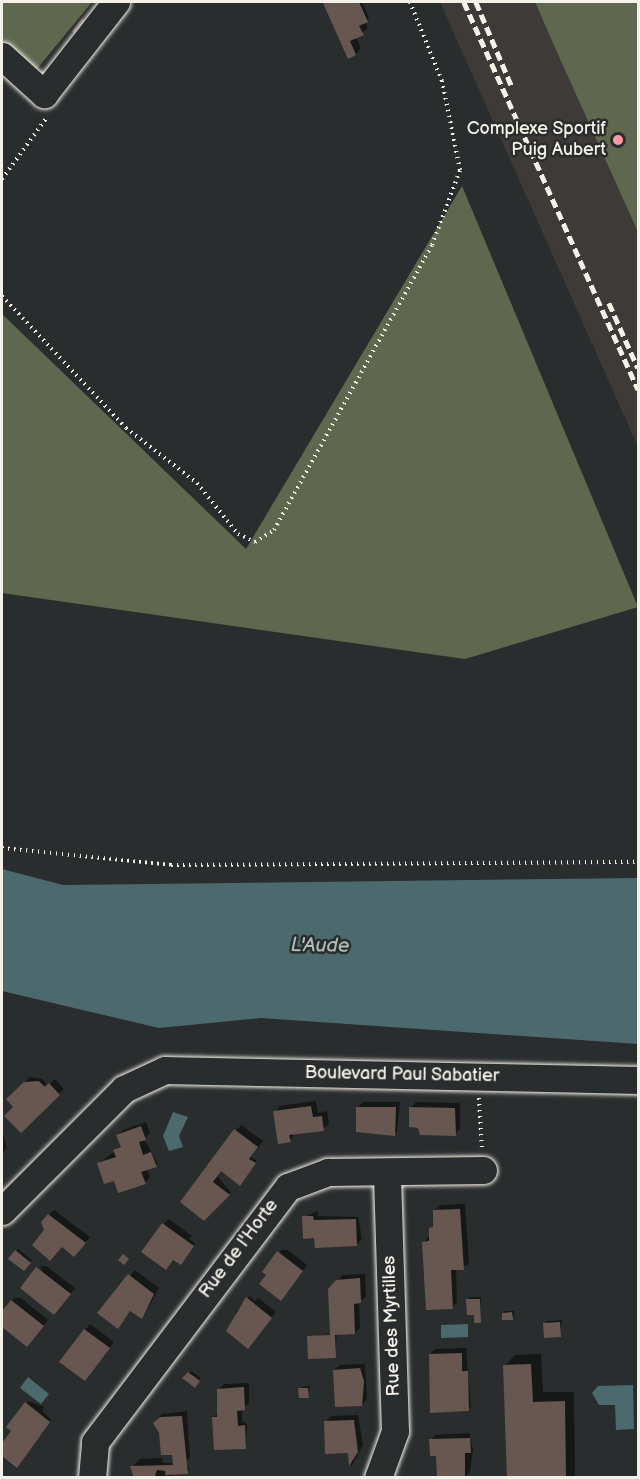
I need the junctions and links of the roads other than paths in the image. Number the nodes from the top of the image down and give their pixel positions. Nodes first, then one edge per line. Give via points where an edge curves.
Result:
1 (116, 2) edge
2 (2, 56) edge
3 (639, 1080) edge
4 (483, 1170) road end
5 (387, 1172) junction
6 (2, 1211) edge
7 (92, 1478) edge
8 (378, 1478) edge

1 - 2 street via 44,94
3 - 6 street, Boulevard Paul Sabatier via 165,1070 124,1089
4 - 5 street, Rue de l'Horte
5 - 7 street, Rue de l'Horte via 328,1172 288,1186 95,1442
5 - 8 street, Rue des Myrtilles via 395,1431

